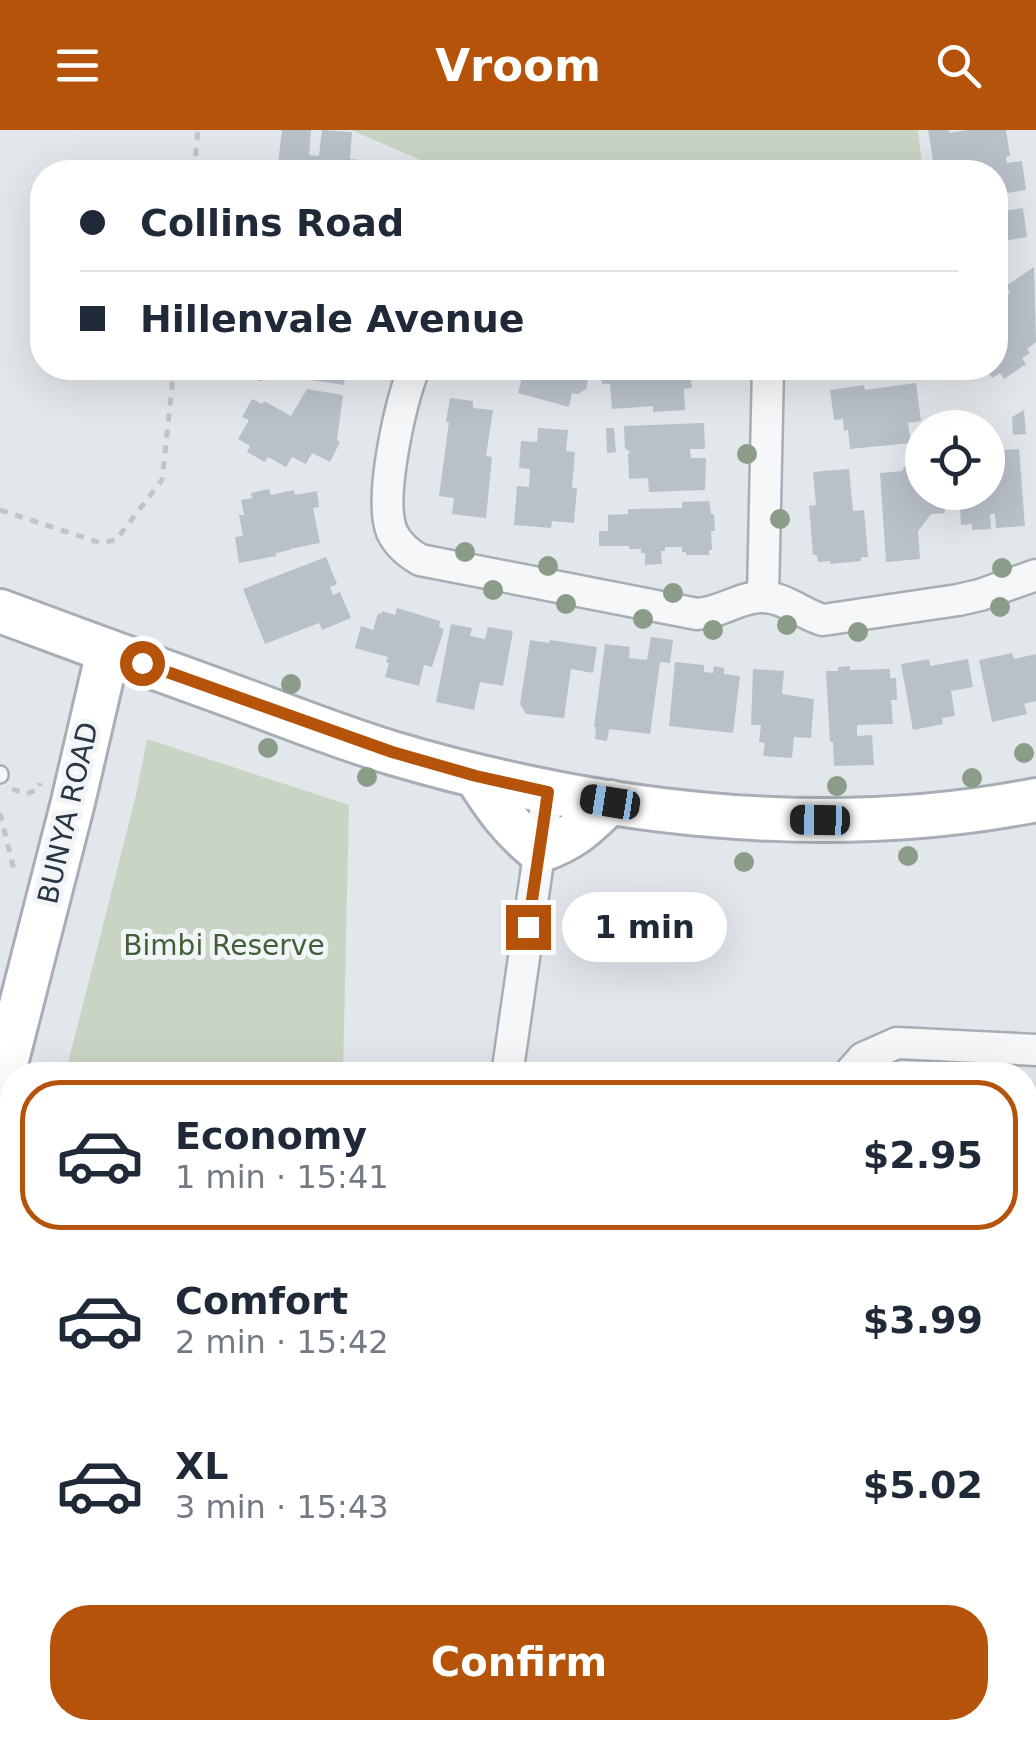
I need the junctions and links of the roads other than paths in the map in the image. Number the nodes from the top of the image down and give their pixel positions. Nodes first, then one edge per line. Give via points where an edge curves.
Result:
1 (411, 380) edge
2 (768, 380) edge
3 (1036, 575) edge
4 (763, 596) junction
5 (0, 611) edge
6 (108, 651) junction
7 (476, 776) junction
8 (548, 792) junction
9 (1036, 800) edge
10 (610, 802) junction
11 (540, 851) junction
12 (1036, 1050) edge
13 (6, 1062) edge
14 (509, 1062) edge
15 (859, 1062) edge

1 - 4 street via 387,508 396,539 410,554 698,614
2 - 4 street
3 - 4 street via 958,600 840,619 808,616
5 - 6 main road
6 - 7 main road via 338,735
6 - 13 main road, BUNYA ROAD
7 - 8 main road
7 - 11 main road via 501,815
8 - 10 main road
8 - 11 street
9 - 10 main road via 861,820 753,818
10 - 11 main road via 584,830
11 - 14 street
12 - 15 street via 897,1043

